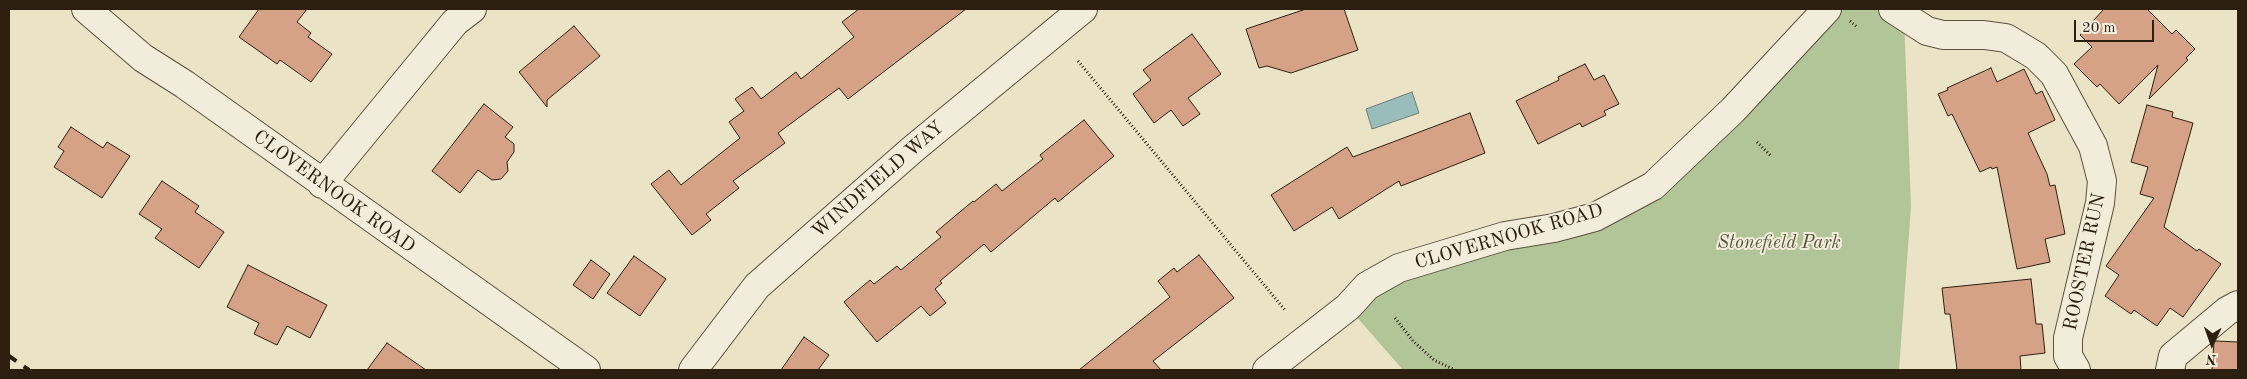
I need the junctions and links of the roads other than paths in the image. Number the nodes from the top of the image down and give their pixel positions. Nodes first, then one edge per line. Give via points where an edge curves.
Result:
1 (86, 9) edge
2 (472, 9) edge
3 (1083, 9) edge
4 (1827, 9) edge
5 (1893, 9) edge
6 (322, 184) junction
7 (2238, 305) edge
8 (586, 370) edge
9 (692, 370) edge
10 (1267, 370) edge
11 (2076, 370) edge
12 (2170, 370) edge

1 - 6 street, CLOVERNOOK ROAD via 143,58
2 - 6 street via 455,22
3 - 9 street, WINDFIELD WAY via 913,149 757,286
4 - 10 street, CLOVERNOOK ROAD via 1733,110 1653,186 1595,217 1505,236 1399,268 1367,286 1348,307
5 - 11 street, ROOSTER RUN via 1927,31 1943,35 2006,38 2036,56 2054,74 2092,146 2102,181 2100,203 2068,338 2068,356
6 - 8 street, CLOVERNOOK ROAD
7 - 12 street via 2173,356

